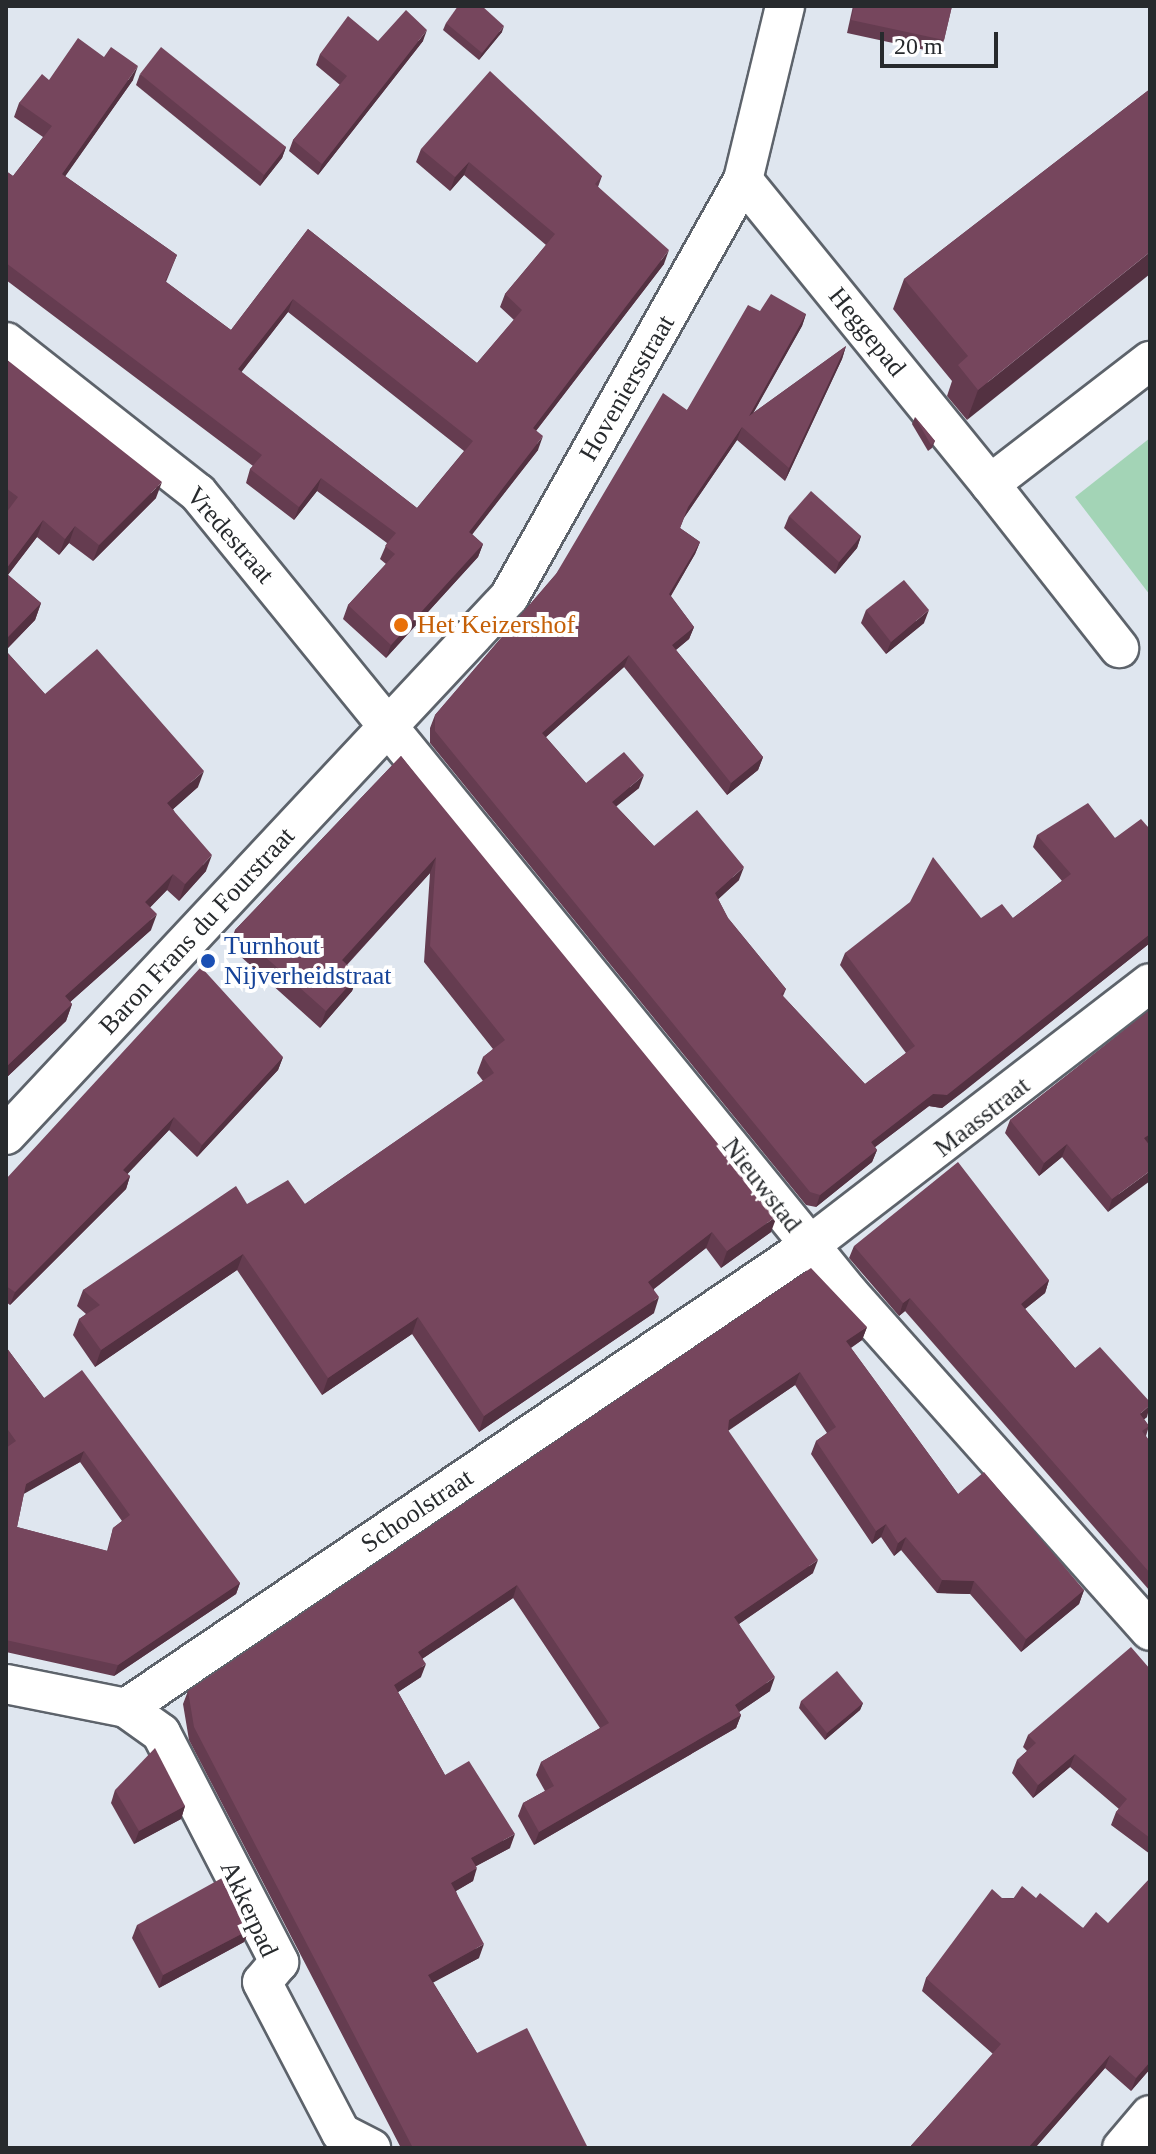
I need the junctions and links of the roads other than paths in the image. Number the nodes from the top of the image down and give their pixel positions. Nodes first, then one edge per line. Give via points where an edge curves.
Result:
1 (785, 6) edge
2 (743, 180) junction
3 (6, 342) edge
4 (1150, 361) edge
5 (990, 484) junction
6 (1119, 648) dead end
7 (388, 727) junction
8 (1150, 983) edge
9 (6, 1135) edge
10 (810, 1245) junction
11 (1150, 1631) edge
12 (6, 1684) edge
13 (126, 1708) junction
14 (1150, 2115) edge
15 (371, 2148) edge
16 (1122, 2148) edge

1 - 2 street, Hoveniersstraat
2 - 5 street, Heggepad
2 - 7 street, Hoveniersstraat via 509,597
3 - 7 street, Vredestraat via 198,493
4 - 5 street
5 - 6 street, Heggepad
7 - 9 street, Baron Frans du Fourstraat
7 - 10 street, Nieuwstad
8 - 10 street, Maasstraat
10 - 11 street, Nieuwstad
10 - 13 street, Schoolstraat
12 - 13 street
13 - 15 street, Akkerpad via 161,1733 279,1962 262,1982 341,2133
14 - 16 street

